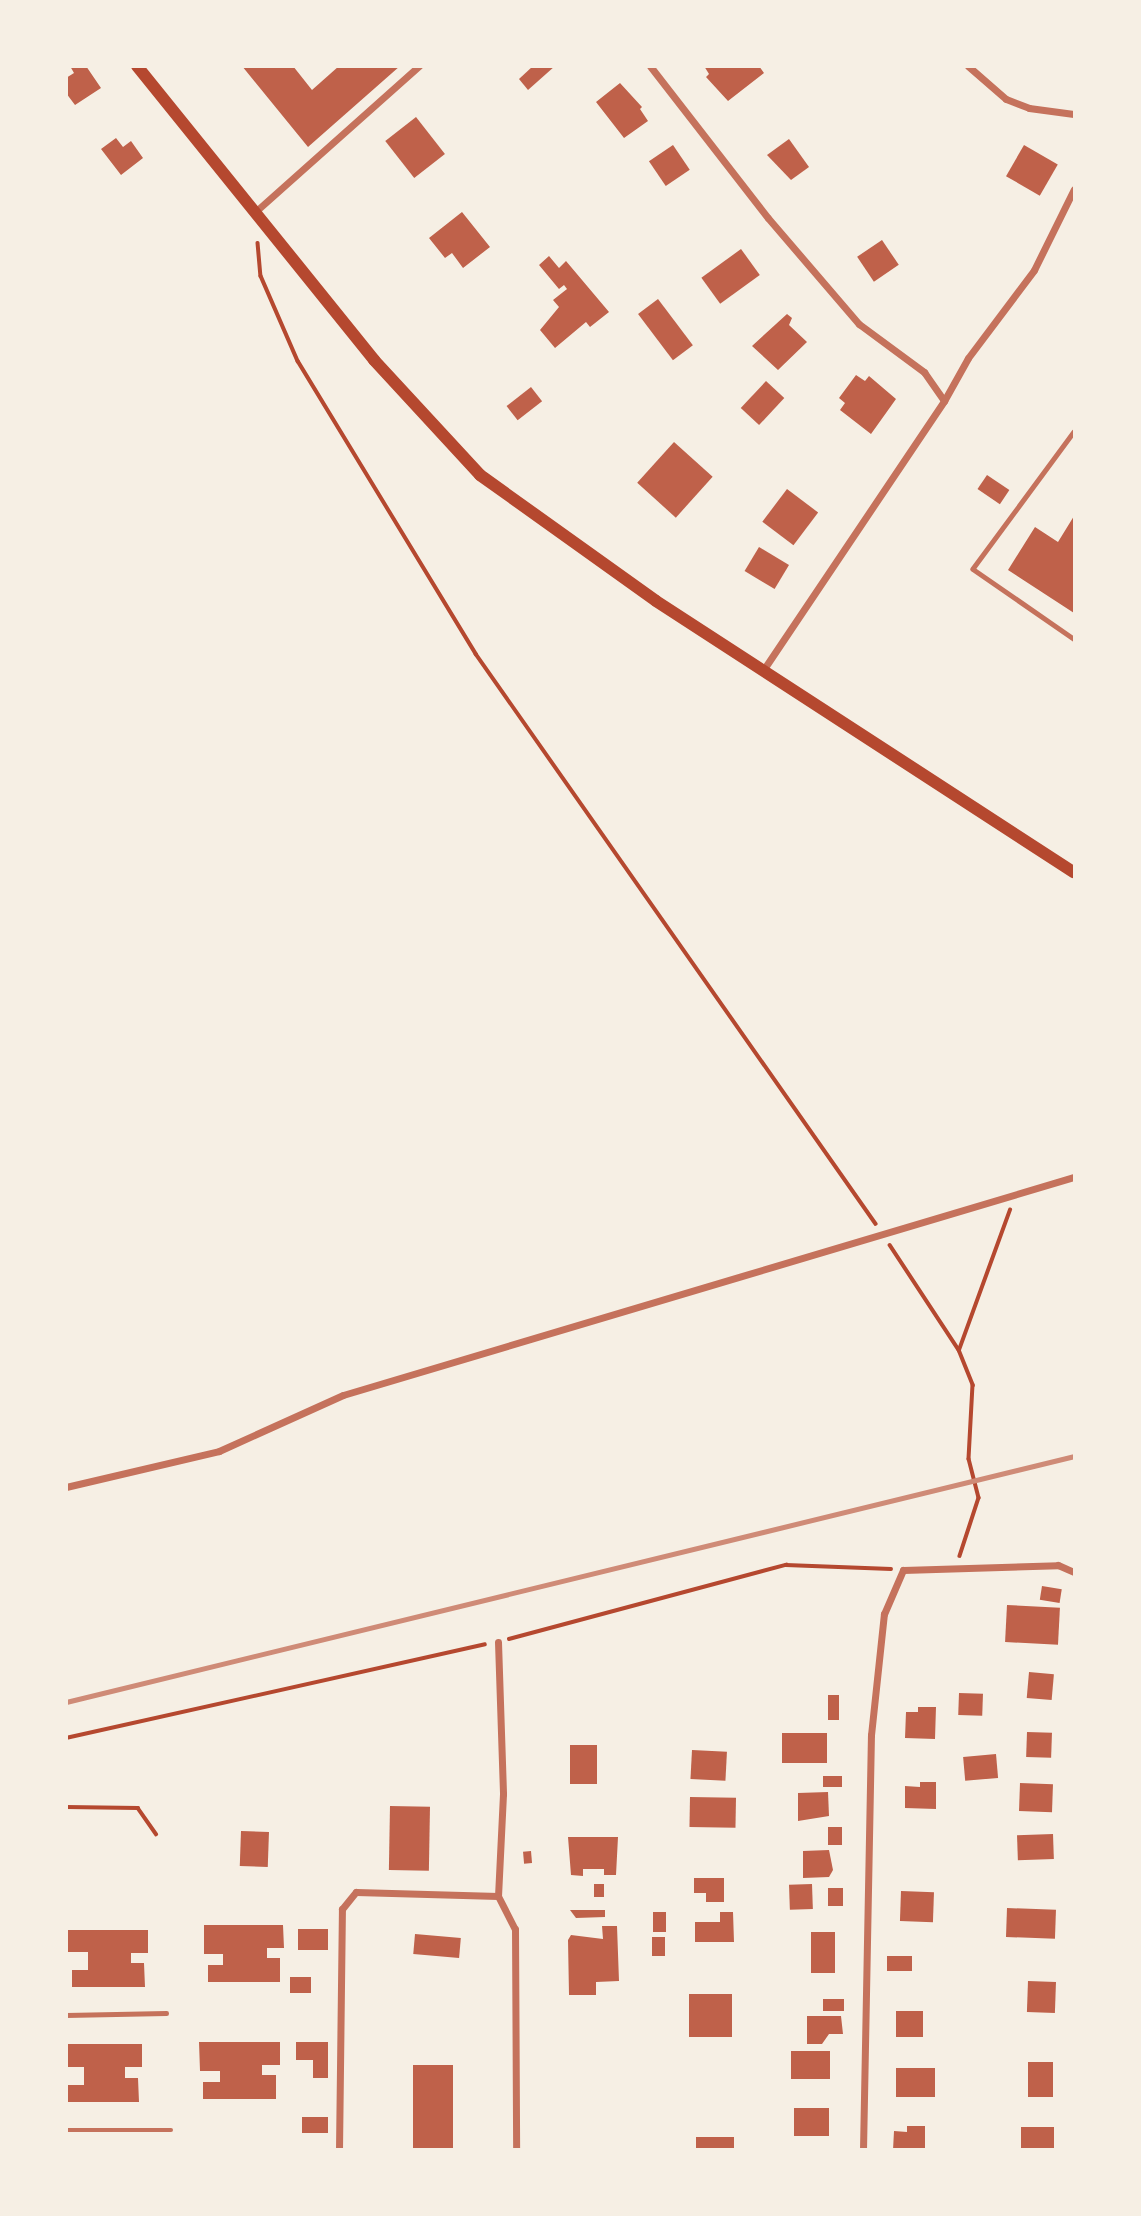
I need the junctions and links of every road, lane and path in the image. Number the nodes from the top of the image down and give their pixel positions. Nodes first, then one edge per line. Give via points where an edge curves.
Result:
1 (137, 66) edge
2 (419, 66) edge
3 (650, 66) edge
4 (968, 66) edge
5 (1074, 114) edge
6 (1074, 189) edge
7 (255, 212) junction
8 (944, 401) junction
9 (1074, 432) edge
10 (1074, 639) edge
11 (763, 670) junction
12 (1074, 872) edge
13 (1074, 1177) edge
14 (1016, 1195) junction
15 (884, 1235) junction
16 (959, 1350) junction
17 (66, 1487) edge
18 (958, 1565) junction
19 (1074, 1572) edge
20 (498, 1642) dead end
21 (66, 1807) edge
22 (156, 1834) dead end
23 (498, 1896) junction
24 (166, 2013) dead end
25 (66, 2015) edge
26 (66, 2130) edge
27 (171, 2130) dead end
28 (339, 2150) edge
29 (516, 2150) edge
30 (863, 2150) edge

1 - 7 main road
2 - 7 street
3 - 8 street via 768,218 859,324 924,372
4 - 5 street via 1006,99 1029,108
6 - 8 street via 1034,270 968,358
7 - 11 main road via 445,443 490,483 656,601
7 - 15 path via 261,276 298,360 476,654
8 - 11 street
9 - 10 lane via 973,569
11 - 12 main road
13 - 14 street
14 - 15 street
14 - 16 path via 990,1252
15 - 16 path
15 - 17 street via 343,1395 219,1451
16 - 18 path via 973,1385 970,1459 979,1498
18 - 19 street via 1058,1565
18 - 30 street via 903,1570 884,1614 871,1735
20 - 23 street via 503,1794
21 - 22 path via 138,1808
23 - 28 street via 356,1892 342,1909
23 - 29 street via 515,1929
24 - 25 lane
26 - 27 lane

